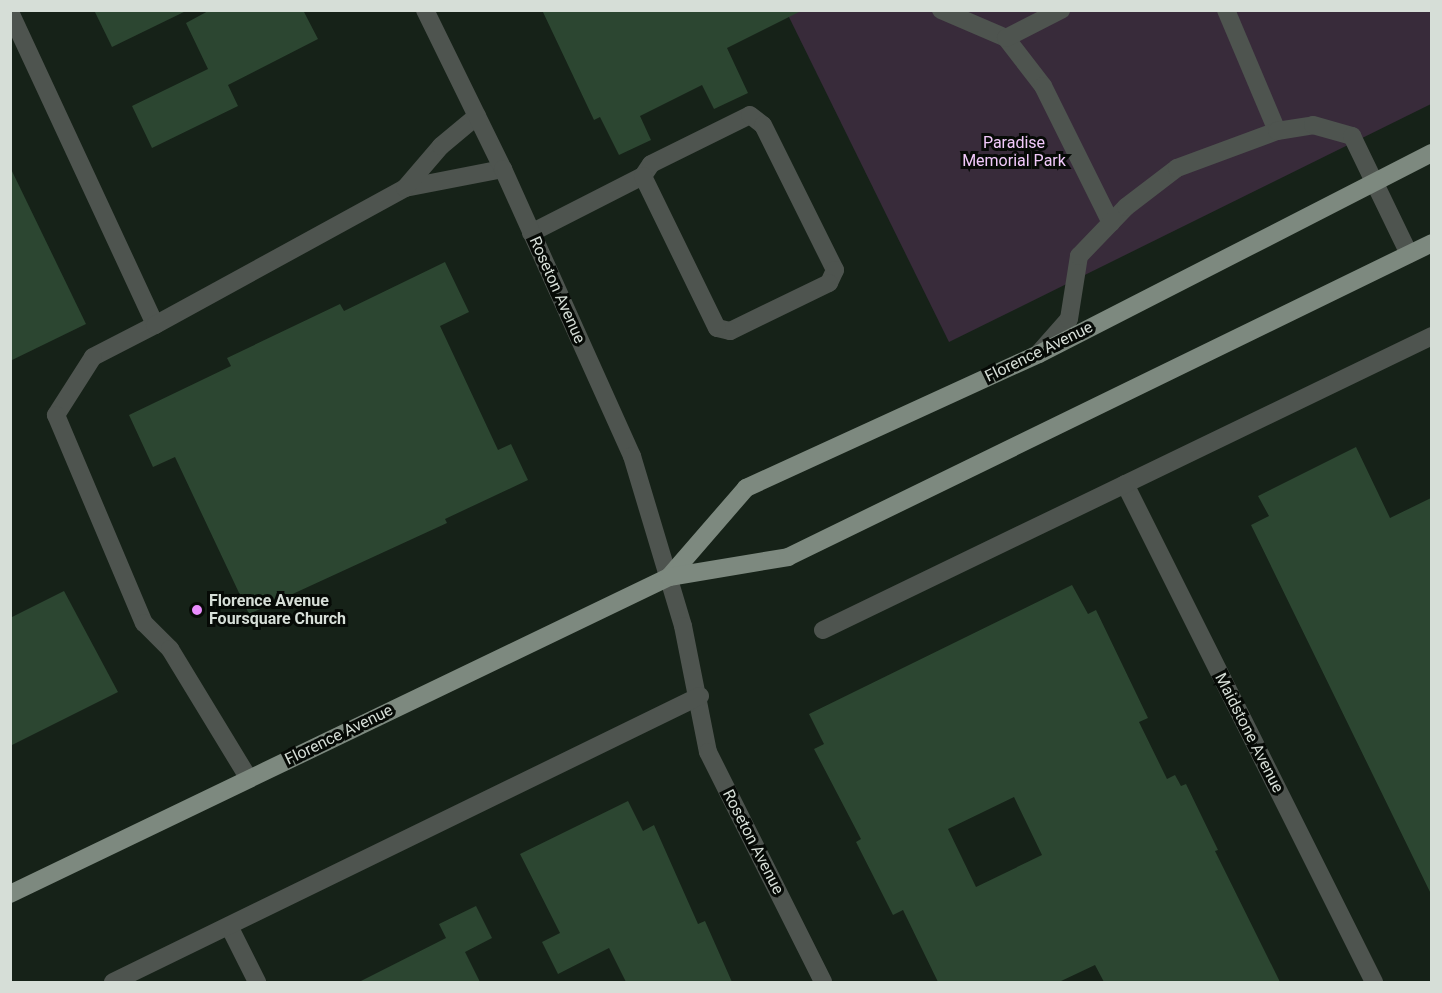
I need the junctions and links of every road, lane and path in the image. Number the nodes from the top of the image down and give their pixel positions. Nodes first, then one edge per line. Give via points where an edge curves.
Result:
1 (425, 10) edge
2 (941, 10) edge
3 (1060, 10) edge
4 (1226, 10) edge
5 (10, 12) edge
6 (1006, 38) junction
7 (477, 116) junction
8 (1277, 131) junction
9 (1431, 153) edge
10 (503, 169) junction
11 (643, 176) junction
12 (1376, 180) junction
13 (405, 188) junction
14 (1111, 223) junction
15 (531, 233) junction
16 (1431, 243) edge
17 (1409, 254) junction
18 (155, 325) junction
19 (1431, 336) edge
20 (1039, 354) junction
21 (1125, 484) junction
22 (669, 577) junction
23 (823, 630) dead end
24 (700, 696) junction
25 (249, 778) junction
26 (10, 894) edge
27 (229, 926) junction
28 (113, 982) edge
29 (257, 982) edge
30 (823, 982) edge
31 (1374, 982) edge

1 - 7 street, Roseton Avenue
2 - 6 street
3 - 6 street
4 - 8 street
5 - 18 street
6 - 14 street via 1043,86
7 - 10 street, Roseton Avenue
7 - 13 street via 441,146
8 - 12 street via 1313,125 1352,136
8 - 14 street via 1177,168
9 - 12 main road, Florence Avenue
10 - 13 street
10 - 15 street, Roseton Avenue
11 - 11 street via 717,328 730,331 829,283 835,270 763,125 750,115 651,164
11 - 15 street
12 - 17 street
12 - 20 main road, Florence Avenue
13 - 18 street
14 - 20 street via 1078,256 1069,319
15 - 22 street, Roseton Avenue via 632,456
16 - 17 main road, Florence Avenue
17 - 22 main road, Florence Avenue via 788,557
18 - 25 street via 93,357 56,415 144,623 170,649
19 - 21 street
20 - 22 main road, Florence Avenue via 746,488
21 - 23 street
21 - 31 street, Maidstone Avenue
22 - 24 street, Roseton Avenue
22 - 25 main road, Florence Avenue
24 - 27 street
24 - 30 street, Roseton Avenue via 708,752
25 - 26 main road, Florence Avenue
27 - 28 street
27 - 29 street

